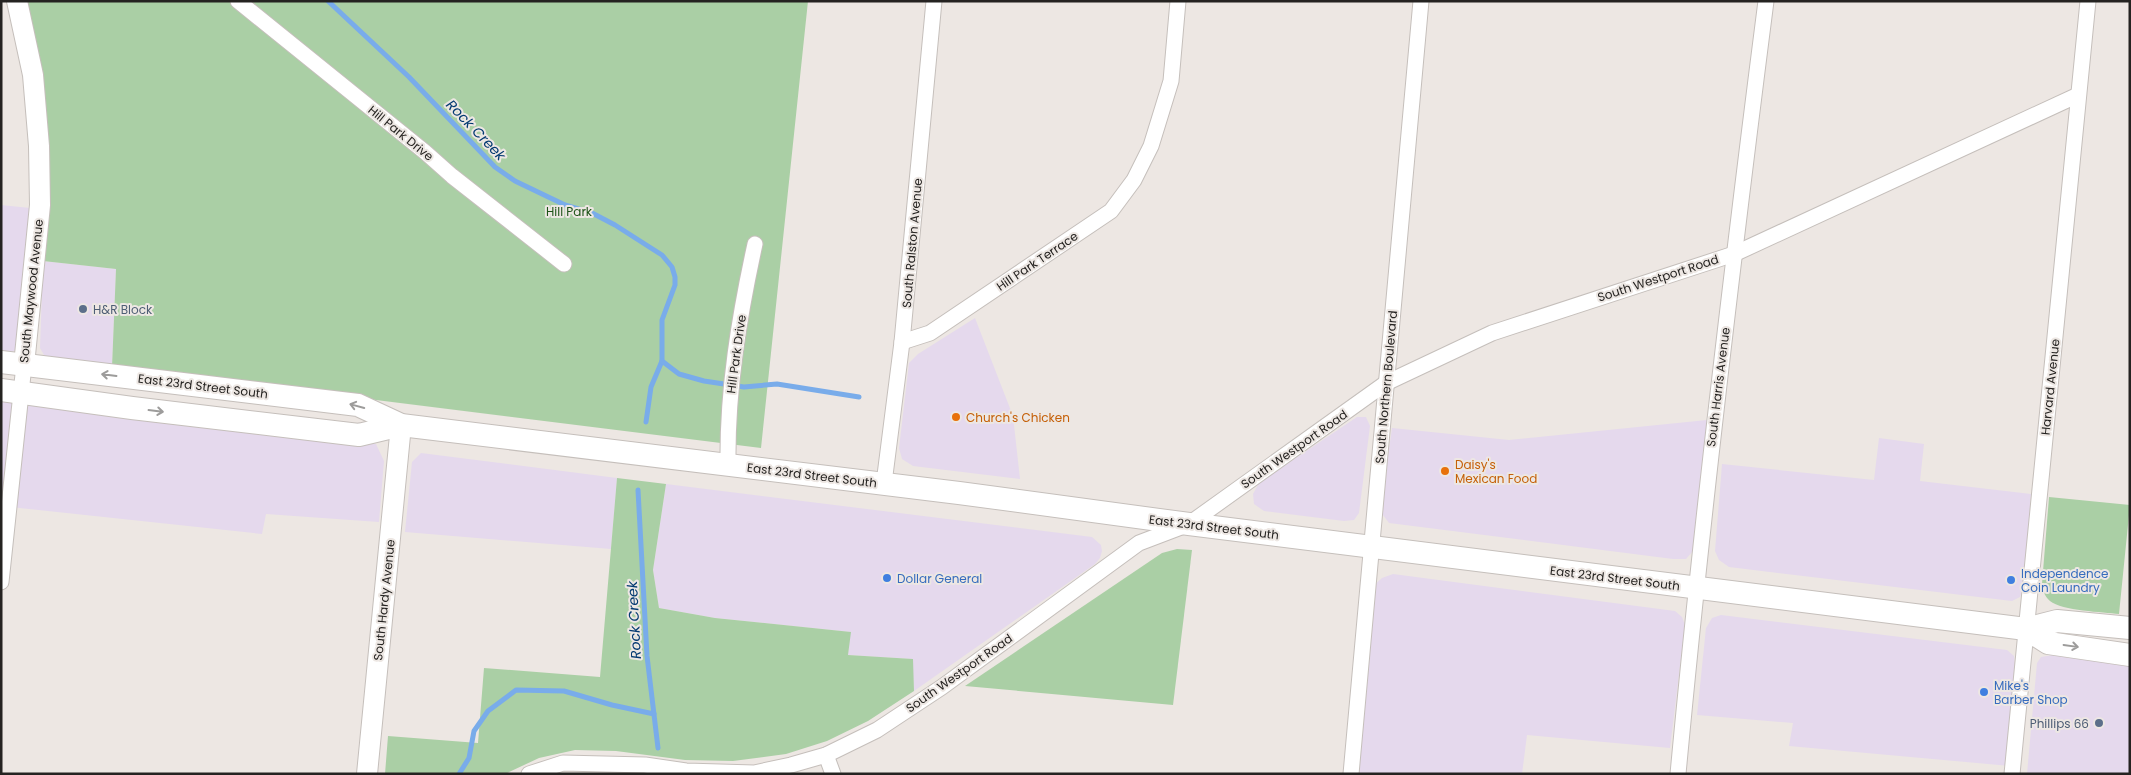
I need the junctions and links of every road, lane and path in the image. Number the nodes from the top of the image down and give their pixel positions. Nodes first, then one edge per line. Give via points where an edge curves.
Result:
1 (17, 1) edge
2 (238, 1) edge
3 (934, 1) edge
4 (1178, 1) edge
5 (1422, 1) edge
6 (1766, 1) edge
7 (2088, 1) edge
8 (2078, 95) junction
9 (754, 244) dead end
10 (1734, 254) junction
11 (564, 264) dead end
12 (902, 342) junction
13 (1, 362) edge
14 (24, 365) junction
15 (1386, 383) junction
16 (11, 392) edge
17 (401, 426) junction
18 (728, 465) junction
19 (884, 484) junction
20 (1189, 524) junction
21 (1370, 547) junction
22 (1, 582) edge
23 (1695, 588) junction
24 (2130, 628) edge
25 (2026, 629) junction
26 (2130, 655) edge
27 (826, 755) junction
28 (367, 774) edge
29 (528, 774) edge
30 (833, 774) edge
31 (1351, 774) edge
32 (1678, 774) edge
33 (2012, 774) edge

1 - 14 street, South Maywood Avenue via 33,75 39,146 40,205
2 - 11 street, Hill Park Drive
3 - 12 street, South Ralston Avenue
4 - 12 street, Hill Park Terrace via 1171,81 1148,153 1134,180 1111,211 930,333
5 - 15 street, South Northern Boulevard
6 - 10 street, South Harris Avenue
7 - 8 street, Harvard Avenue
8 - 10 street, South Westport Road
8 - 25 street, Harvard Avenue
9 - 18 street, Hill Park Drive via 731,384
10 - 15 street, South Westport Road via 1492,333
10 - 23 street, South Harris Avenue
12 - 19 street, South Ralston Avenue
13 - 14 main road, East 23rd Street South
14 - 16 street, South Maywood Avenue
17 -> 14 main road, East 23rd Street South via 358,405
15 - 20 street, South Westport Road
15 - 21 street, South Northern Boulevard
16 -> 17 main road, East 23rd Street South via 359,435
16 - 22 street, South Maywood Avenue
17 - 18 main road, East 23rd Street South
17 - 28 street, South Hardy Avenue
18 - 19 main road, East 23rd Street South
19 - 20 main road, East 23rd Street South
20 - 21 main road, East 23rd Street South
20 - 27 street, South Westport Road via 1139,543 942,687 877,730
21 - 23 main road, East 23rd Street South
21 - 31 street, South Northern Boulevard
23 - 25 main road, East 23rd Street South
23 - 32 street, South Harris Avenue
24 - 25 main road, East 23rd Street South via 2057,620
25 -> 26 main road, East 23rd Street South via 2048,643
25 - 33 street, Harvard Avenue
27 - 29 street, South Westport Road via 754,773 563,762
27 - 30 street

